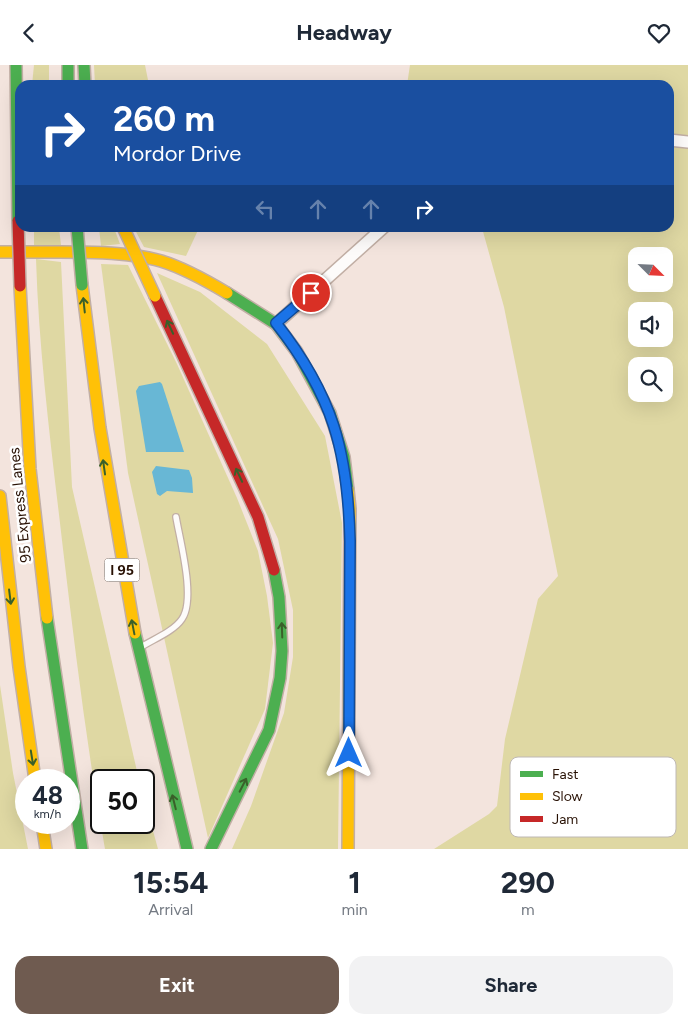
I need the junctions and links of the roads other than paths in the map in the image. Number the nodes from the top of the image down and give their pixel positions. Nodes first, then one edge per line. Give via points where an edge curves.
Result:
1 (68, 65) edge
2 (84, 65) edge
3 (16, 67) edge
4 (16, 80) edge
5 (68, 80) edge
6 (86, 80) edge
7 (674, 141) edge
8 (688, 142) edge
9 (18, 232) edge
10 (77, 232) edge
11 (125, 232) edge
12 (378, 232) edge
13 (0, 252) edge
14 (276, 323) junction
15 (0, 496) edge
16 (176, 517) dead end
17 (138, 649) junction
18 (33, 769) edge
19 (44, 834) edge
20 (46, 849) edge
21 (82, 849) edge
22 (186, 849) edge
23 (211, 849) edge
24 (348, 849) edge

1 - 5 main road
2 - 6 main road
3 - 4 main road, 95 Express Lanes, bridge
7 - 8 street
9 - 21 main road, 95 Express Lanes, bridge via 26,414 60,726
17 -> 10 main road, I 95, bridge via 91,371
23 -> 11 main road, bridge via 269,730 274,713 282,651 279,597 271,555 258,517
12 - 14 street
13 - 14 main road via 111,254 161,261 204,279
14 - 24 main road via 297,352 330,413 342,449 347,478 350,541
15 -> 18 main road
16 - 17 lane via 186,580 187,610 178,623
22 -> 17 main road, I 95
19 - 20 main road

